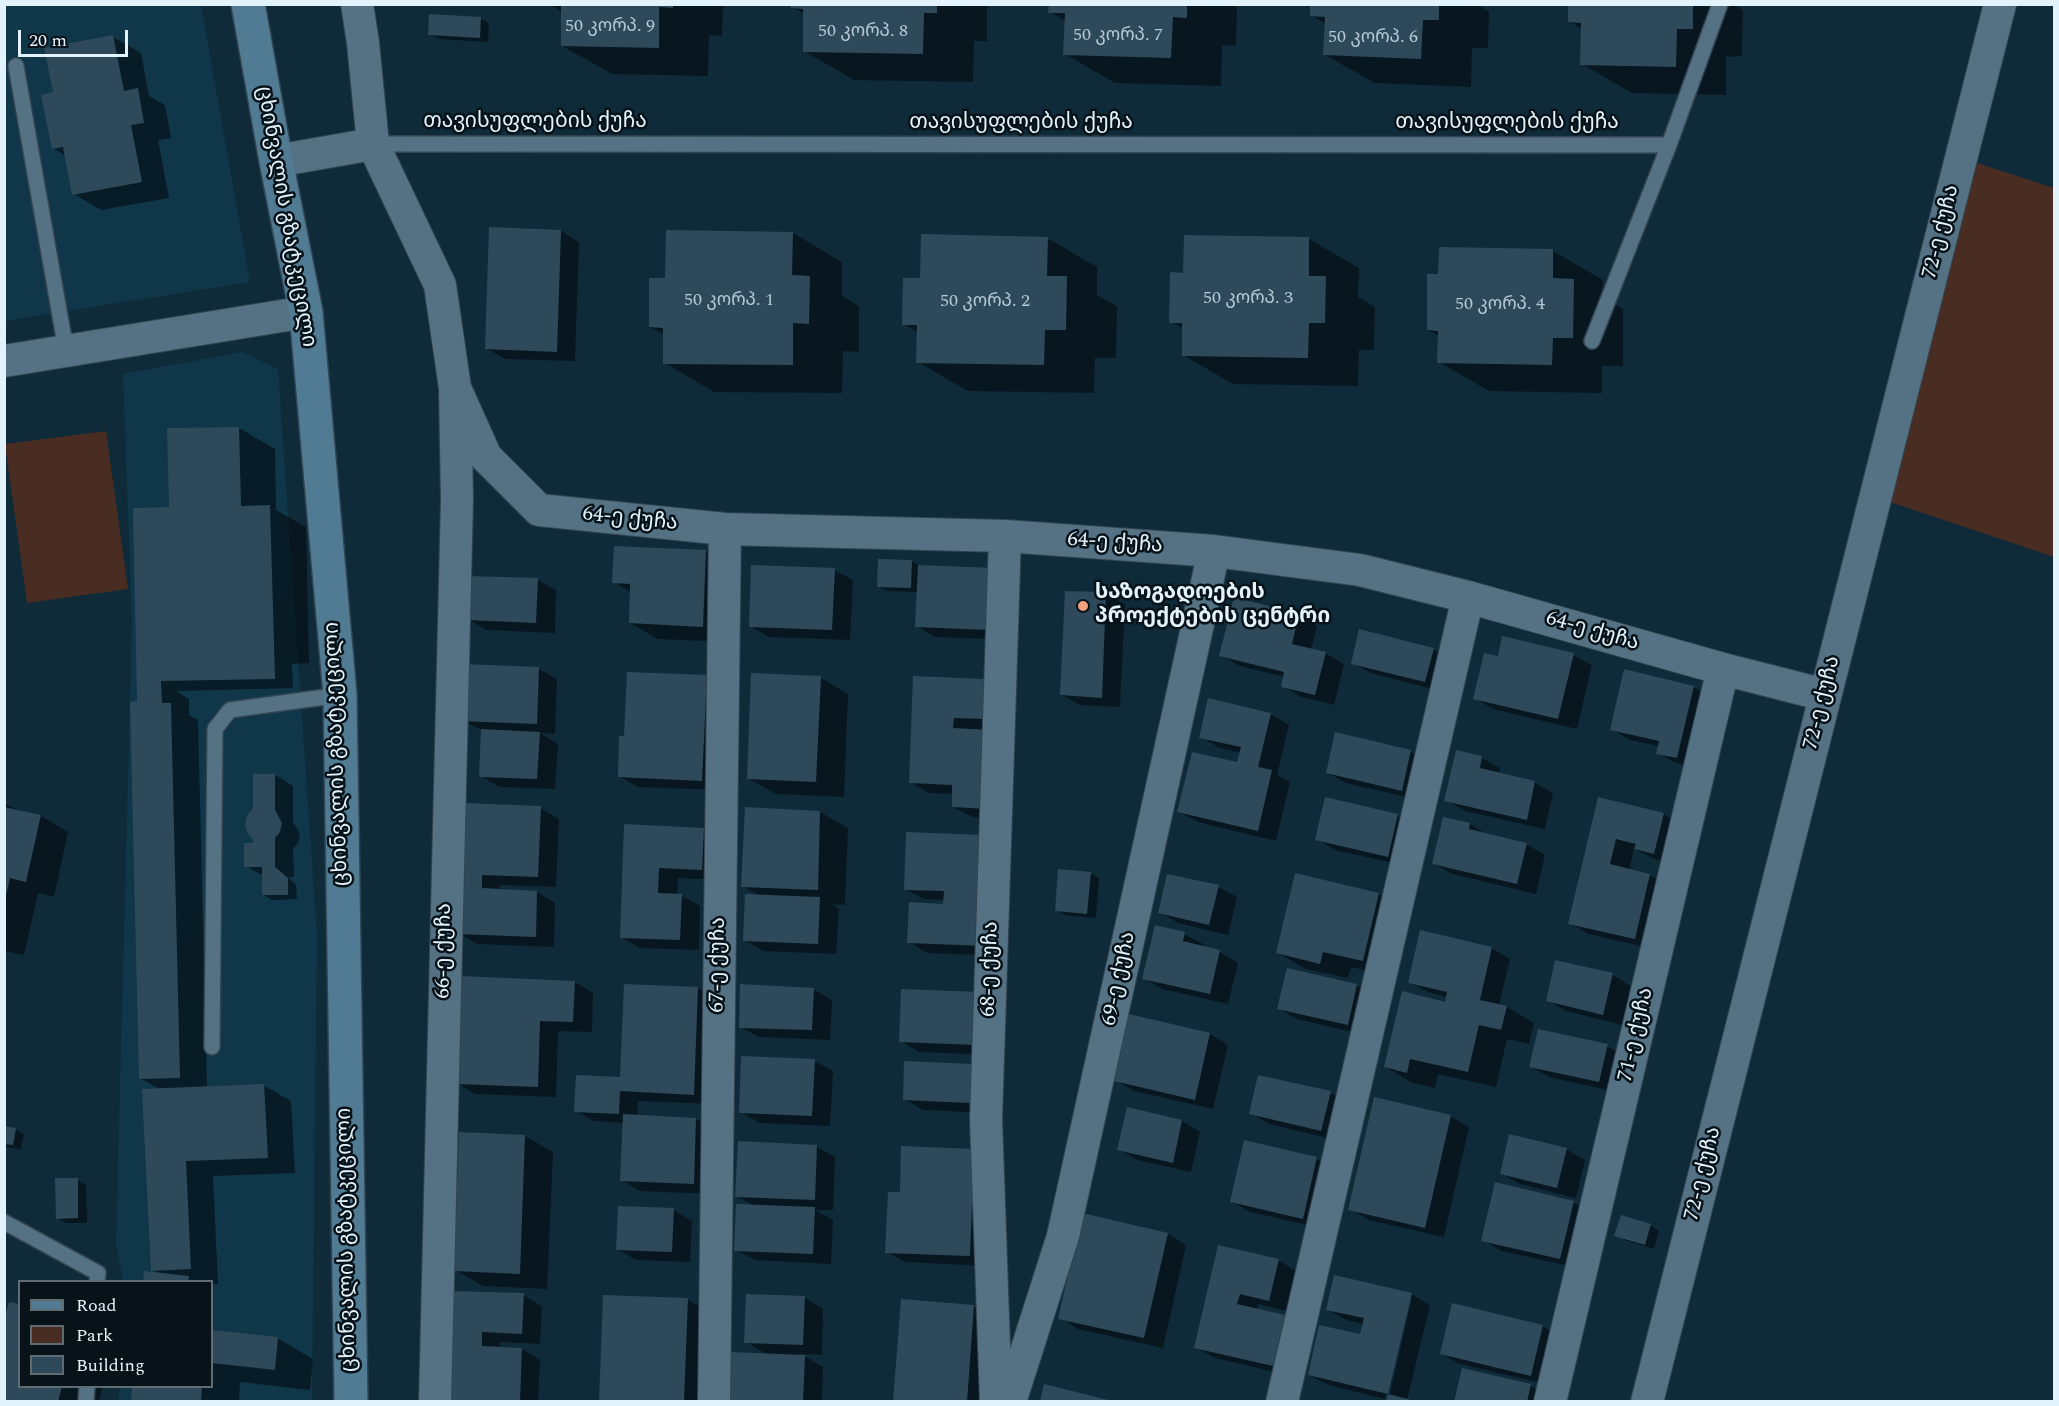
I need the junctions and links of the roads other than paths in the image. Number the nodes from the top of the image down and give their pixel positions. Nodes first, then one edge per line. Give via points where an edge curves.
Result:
1 (248, 4) edge
2 (357, 4) edge
3 (1720, 4) edge
4 (2000, 4) edge
5 (16, 66) dead end
6 (373, 144) junction
7 (1669, 145) junction
8 (276, 161) junction
9 (306, 312) junction
10 (1592, 341) dead end
11 (66, 350) junction
12 (4, 361) edge
13 (455, 388) junction
14 (725, 530) junction
15 (1005, 536) junction
16 (1214, 551) junction
17 (1468, 597) junction
18 (1723, 669) junction
19 (340, 695) junction
20 (1825, 695) junction
21 (212, 1047) dead end
22 (4, 1222) edge
23 (97, 1280) edge
24 (351, 1401) edge
25 (435, 1401) edge
26 (714, 1401) edge
27 (996, 1401) edge
28 (1010, 1401) edge
29 (1282, 1401) edge
30 (1550, 1401) edge
31 (1647, 1401) edge

1 - 8 main road, ცხინვალის გზატკეცილი
2 - 6 street
3 - 7 lane
4 - 20 street, 72-ე ქუჩა
5 - 11 lane
6 - 7 lane, თავისუფლების ქუჩა
6 - 8 street
6 - 13 street via 440,285
7 - 10 lane
8 - 9 main road, ცხინვალის გზატკეცილი
9 - 11 street
9 - 19 main road, ცხინვალის გზატკეცილი
11 - 12 street
13 - 14 street, 64-ე ქუჩა via 486,458 538,510
13 - 25 street, 66-ე ქუჩა via 457,500
14 - 15 street, 64-ე ქუჩა
14 - 26 street, 67-ე ქუჩა
15 - 16 street, 64-ე ქუჩა
15 - 27 street, 68-ე ქუჩა via 986,1119
16 - 17 street, 64-ე ქუჩა via 1360,570
16 - 28 street, 69-ე ქუჩა via 1063,1236
17 - 18 street, 64-ე ქუჩა
17 - 29 street
18 - 20 street, 64-ე ქუჩა
18 - 30 street, 71-ე ქუჩა
19 - 21 lane via 230,710 215,729
19 - 24 main road, ცხინვალის გზატკეცილი
20 - 31 street, 72-ე ქუჩა
22 - 23 lane via 98,1273

